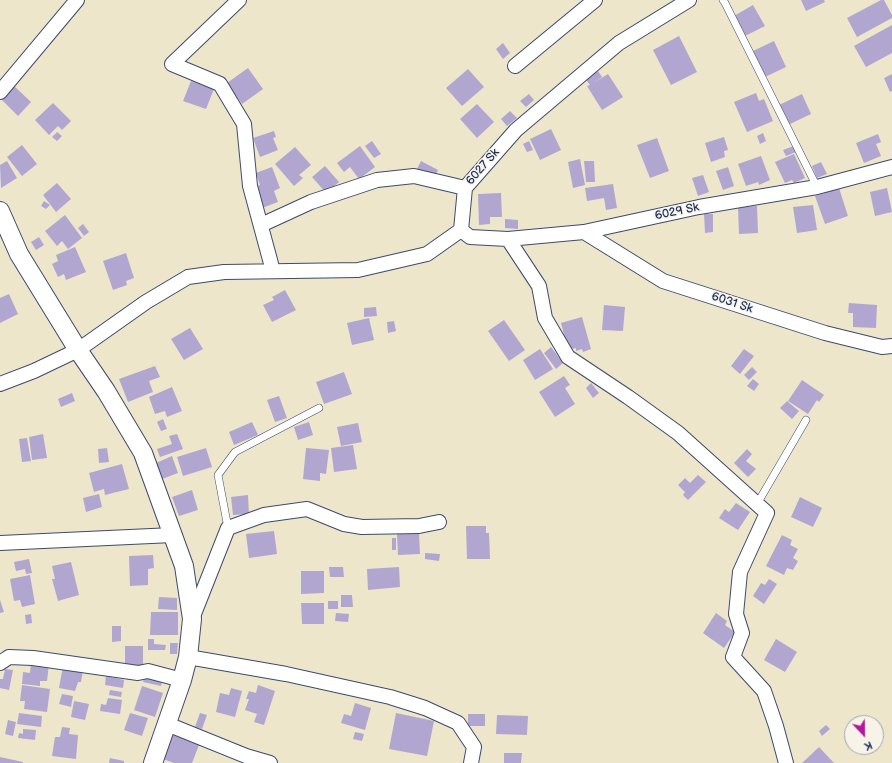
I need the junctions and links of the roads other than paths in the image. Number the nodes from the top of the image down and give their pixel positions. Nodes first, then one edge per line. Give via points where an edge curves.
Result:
1 (77, 0) edge
2 (239, 0) edge
3 (595, 0) edge
4 (689, 0) edge
5 (722, 0) edge
6 (515, 66) dead end
7 (0, 92) edge
8 (892, 167) edge
9 (816, 187) junction
10 (464, 188) junction
11 (0, 211) edge
12 (261, 225) junction
13 (461, 230) junction
14 (584, 232) junction
15 (508, 238) junction
16 (273, 271) junction
17 (892, 346) edge
18 (78, 350) junction
19 (0, 384) edge
20 (319, 408) dead end
21 (806, 420) dead end
22 (757, 504) junction
23 (439, 522) dead end
24 (228, 528) junction
25 (173, 536) junction
26 (0, 543) edge
27 (192, 619) junction
28 (188, 657) junction
29 (0, 663) edge
30 (182, 680) junction
31 (167, 724) junction
32 (153, 763) edge
33 (270, 763) edge
34 (471, 763) edge
35 (786, 763) edge

1 - 7 street
2 - 12 street via 172,64 220,84 244,124 250,186
3 - 6 street
4 - 10 street, 6027 Sk via 619,43 522,124
5 - 9 lane
8 - 9 street, 6029 Sk
9 - 14 street, 6029 Sk via 699,207
10 - 12 street via 414,176 377,180 312,202
10 - 13 street, 6027 Sk
11 - 18 street via 19,254
12 - 16 street
13 - 15 street, 6029 Sk via 470,236
13 - 16 street via 427,254 358,270
14 - 15 street, 6029 Sk
14 - 17 street, 6031 Sk via 663,281 825,333 882,347
15 - 22 street via 540,286 545,318 568,357 678,433
16 - 18 street via 224,272 188,277 146,302
18 - 19 street
18 - 25 street via 143,453
20 - 24 lane via 235,452 218,475
21 - 22 lane
22 - 35 street via 767,513 740,572 736,614 742,633 733,657 764,692
23 - 24 street via 418,526 362,527 344,524 307,509 264,515
24 - 27 street
25 - 26 street
25 - 27 street via 184,566
27 - 28 street
28 - 30 street
28 - 34 street via 286,674 390,697 425,708 458,723 474,747
29 - 30 street via 9,657 33,658 138,673 148,670
30 - 31 street
31 - 32 street
31 - 33 street

